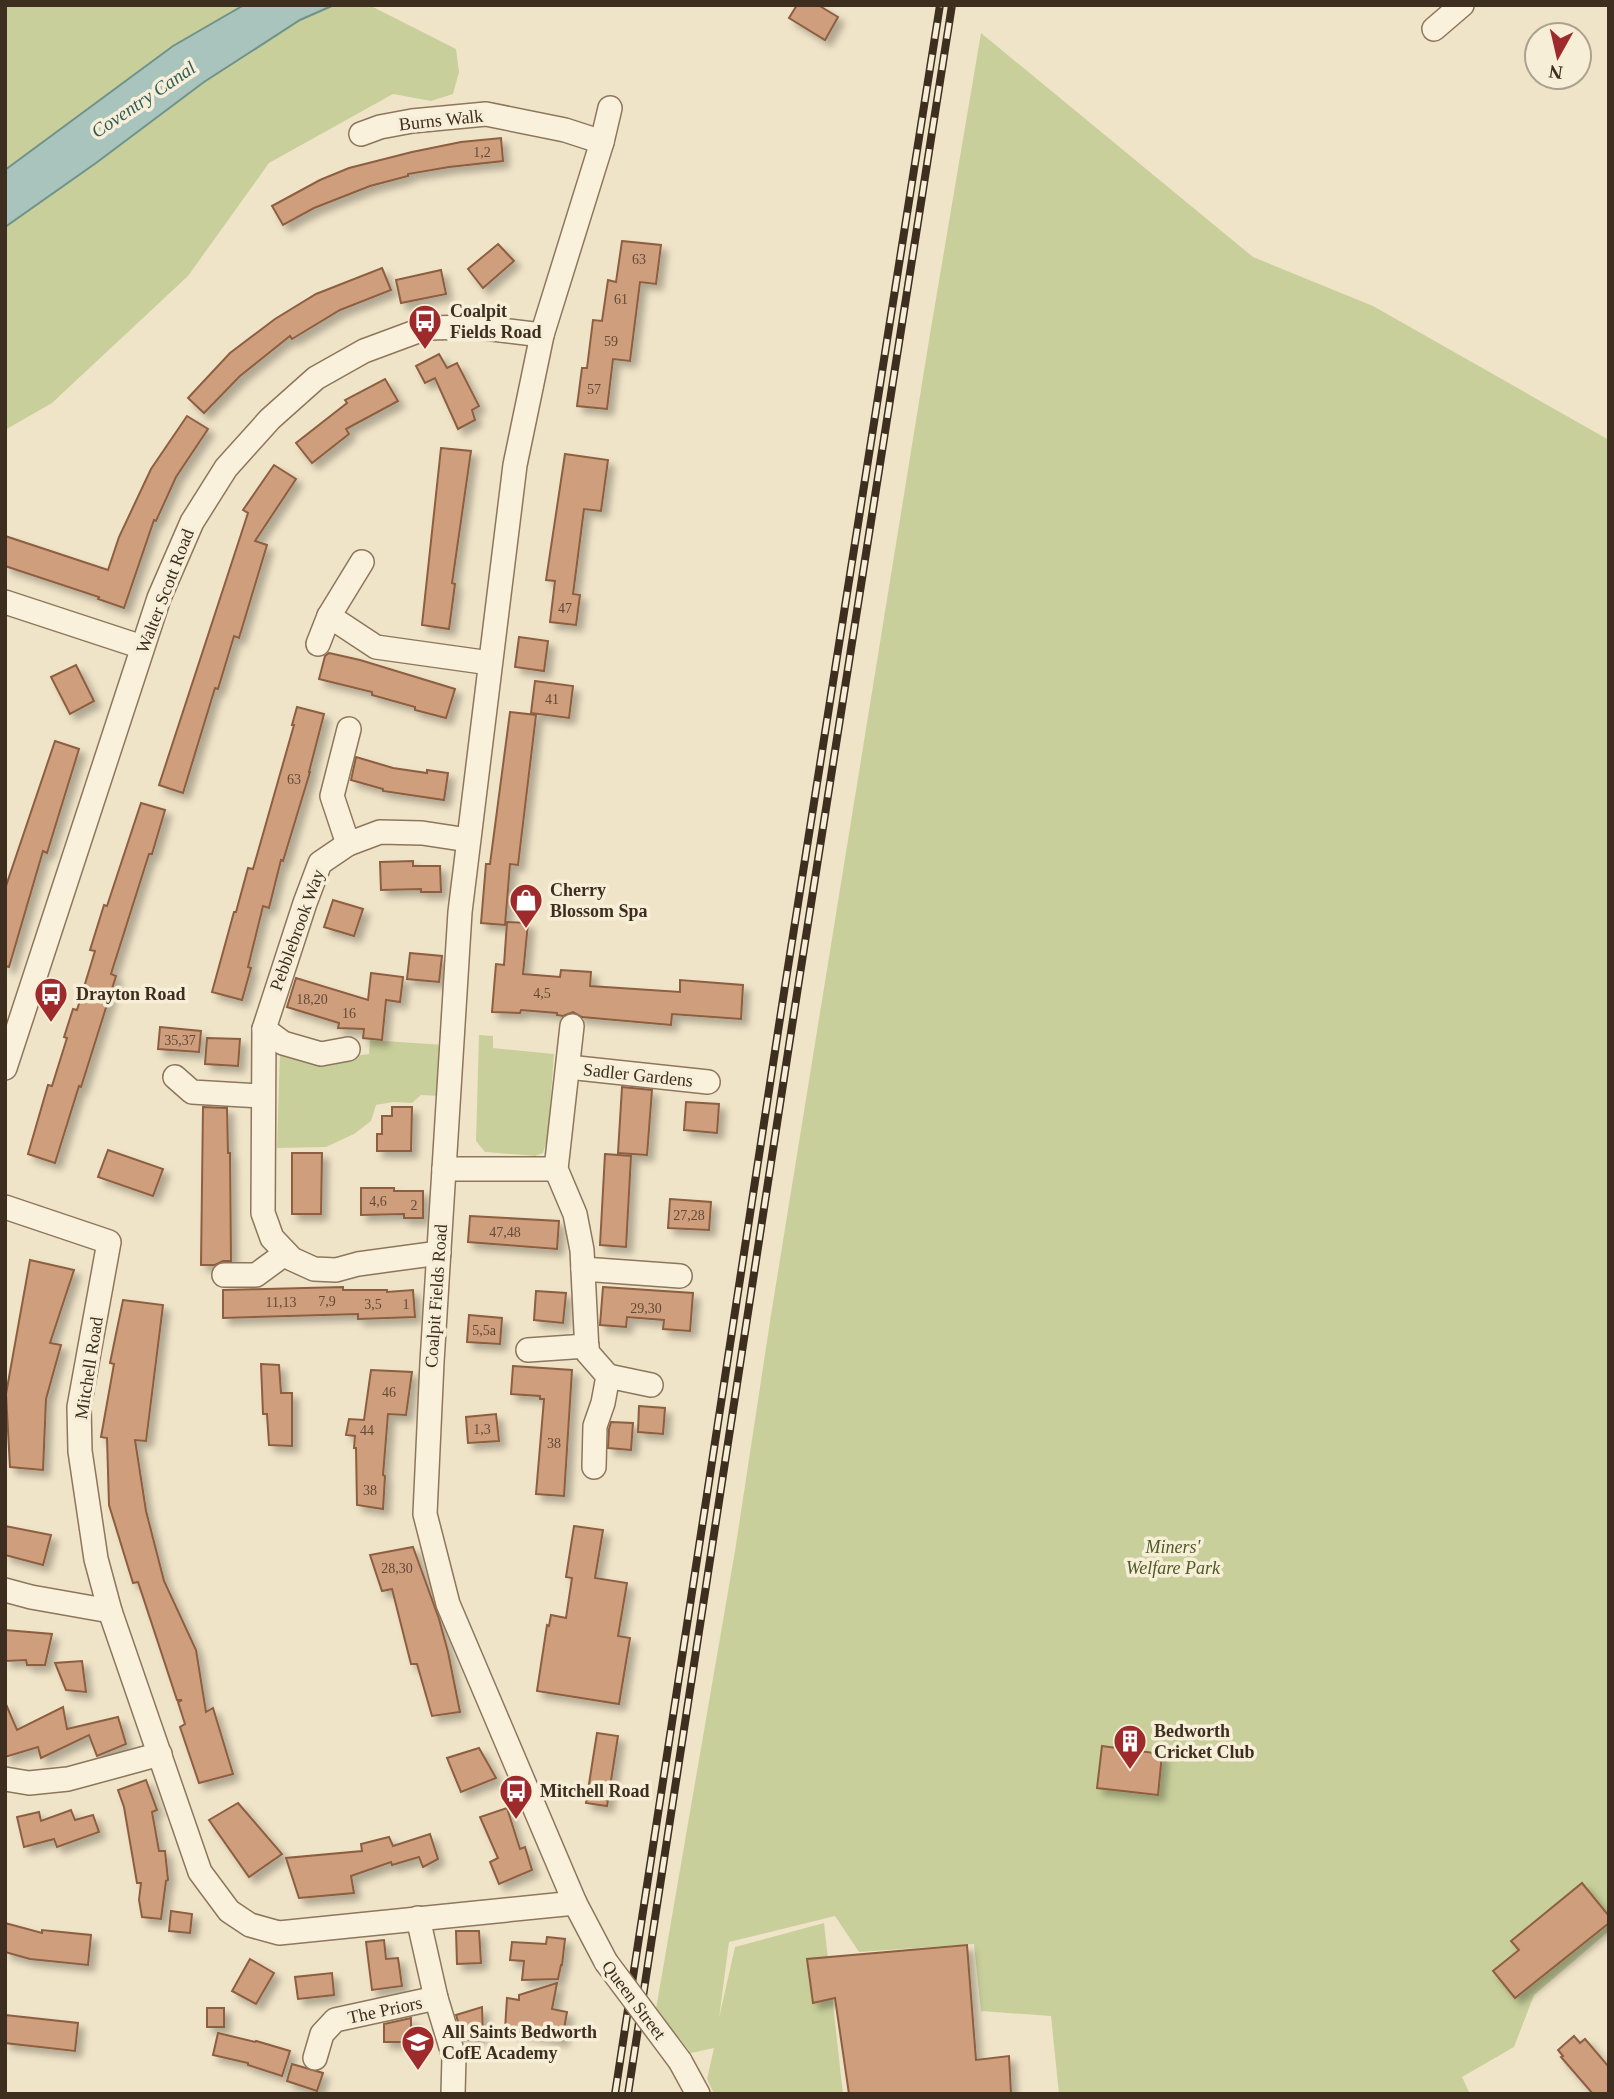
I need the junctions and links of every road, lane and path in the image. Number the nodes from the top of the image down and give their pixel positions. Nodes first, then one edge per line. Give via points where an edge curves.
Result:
1 (1462, 5) edge
2 (1434, 30) dead end
3 (610, 108) dead end
4 (361, 134) dead end
5 (602, 142) junction
6 (542, 335) junction
7 (362, 562) dead end
8 (5, 602) edge
9 (329, 616) junction
10 (318, 644) dead end
11 (142, 646) junction
12 (490, 663) junction
13 (349, 729) dead end
14 (468, 840) junction
15 (348, 844) junction
16 (572, 1026) dead end
17 (264, 1029) junction
18 (348, 1049) dead end
19 (568, 1067) junction
20 (5, 1068) edge
21 (176, 1077) dead end
22 (709, 1082) dead end
23 (262, 1096) junction
24 (444, 1169) junction
25 (556, 1169) junction
26 (5, 1207) edge
27 (286, 1252) junction
28 (439, 1253) junction
29 (583, 1269) junction
30 (224, 1275) dead end
31 (680, 1276) dead end
32 (587, 1346) junction
33 (528, 1350) dead end
34 (608, 1376) junction
35 (651, 1385) dead end
36 (594, 1467) dead end
37 (5, 1590) edge
38 (110, 1611) junction
39 (160, 1754) junction
40 (5, 1779) edge
41 (575, 1903) junction
42 (418, 1918) junction
43 (436, 1998) junction
44 (315, 2058) dead end
45 (453, 2094) edge
46 (698, 2094) edge

1 - 2 street
3 - 5 street, Coalpit Fields Road
4 - 5 street, Burns Walk via 412,121 486,114
5 - 6 street, Coalpit Fields Road
6 - 11 street, Walter Scott Road via 475,327 426,328 364,351 316,379 270,419 226,468 192,522
6 - 12 street, Coalpit Fields Road via 515,465
7 - 9 street
8 - 11 street
9 - 10 street
9 - 12 street via 376,647
11 - 20 street, Walter Scott Road
12 - 14 street, Coalpit Fields Road
13 - 15 street via 332,796
14 - 15 street, Pebblebrook Way via 380,832
14 - 24 street, Coalpit Fields Road
15 - 17 street, Pebblebrook Way via 320,863
16 - 19 street, Sadler Gardens
17 - 18 street via 283,1043 321,1054
17 - 23 street, Pebblebrook Way
19 - 22 street, Sadler Gardens
19 - 25 street, Sadler Gardens
21 - 23 street via 192,1092
23 - 27 street, Pebblebrook Way via 263,1213 272,1238
24 - 25 street
24 - 28 street, Coalpit Fields Road
25 - 29 street, Sadler Gardens via 575,1214
26 - 38 street, Mitchell Road via 109,1242 79,1418 96,1559
27 - 28 street, Pebblebrook Way via 314,1269 336,1270
27 - 30 street via 256,1275
28 - 41 street, Coalpit Fields Road via 425,1514 448,1604
29 - 31 street
29 - 32 street, Sadler Gardens
32 - 33 street
32 - 34 street
34 - 35 street
34 - 36 street via 595,1426
37 - 38 street
38 - 39 street, Mitchell Road
39 - 40 street via 68,1779 29,1783
39 - 42 street, Mitchell Road via 200,1872 229,1911 279,1933
41 - 42 street, Mitchell Road
41 - 46 street, Queen Street, bridge via 606,1962 680,2061
42 - 43 street, The Priors
43 - 44 street, The Priors via 335,2020 322,2034
43 - 45 street, The Priors via 454,2057

